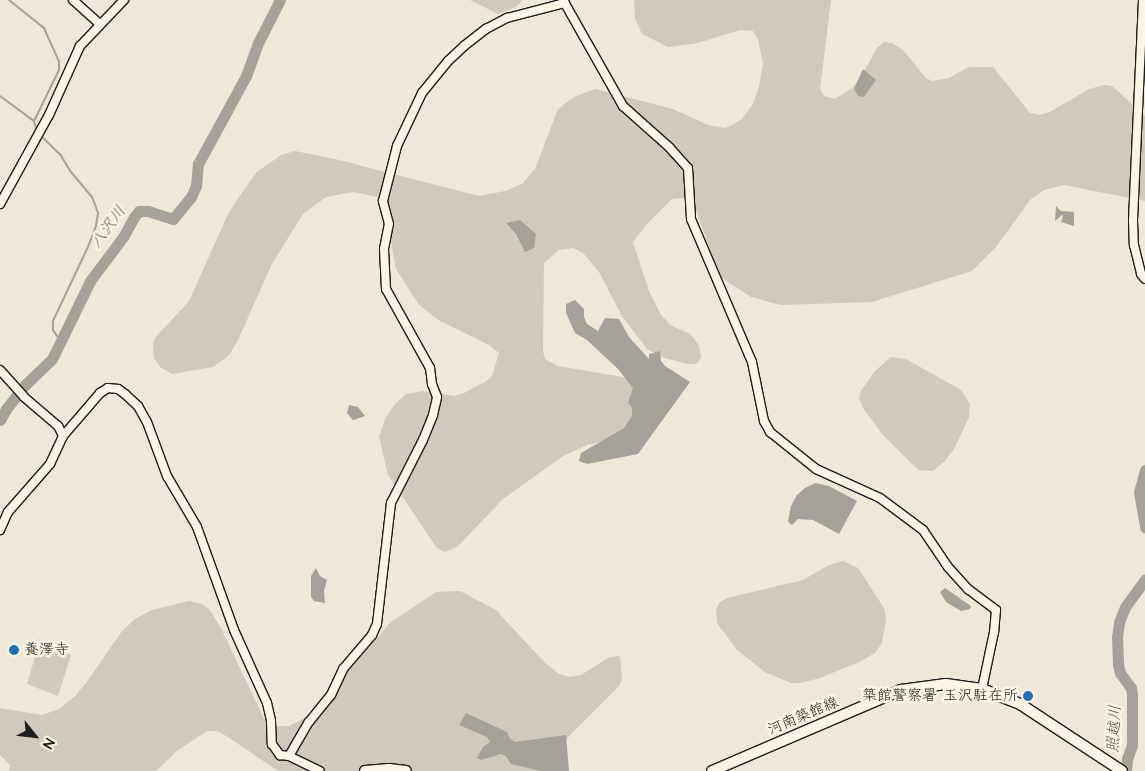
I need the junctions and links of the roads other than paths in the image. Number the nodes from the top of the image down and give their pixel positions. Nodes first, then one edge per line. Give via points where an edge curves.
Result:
1 (73, 0) edge
2 (124, 0) edge
3 (1143, 0) edge
4 (564, 2) edge
5 (100, 24) junction
6 (0, 204) edge
7 (1145, 279) edge
8 (0, 370) edge
9 (63, 436) junction
10 (0, 530) edge
11 (982, 689) junction
12 (289, 756) junction
13 (320, 771) edge
14 (365, 771) edge
15 (406, 771) edge
16 (712, 771) edge
17 (1122, 771) edge

1 - 5 street
2 - 5 street
3 - 7 street via 1133,221 1134,245
4 - 11 street via 623,106 688,168 691,219 752,362 764,421 770,432 816,469 880,498 923,530 948,567 968,589 996,610
4 - 12 street via 508,18 486,29 464,46 422,93 397,146 383,201 389,224 384,249 386,289 430,368 437,397 423,440 391,503 377,624 372,635 343,669 331,695 309,722
5 - 6 street via 80,46 41,131
8 - 9 street via 24,397 58,426
9 - 10 street via 50,464 8,512
9 - 12 street via 108,388 118,389 138,406 167,476 197,527 234,630 267,703 272,744 280,755
11 - 16 main road, 河南築館線 via 946,684 901,690
11 - 17 main road, 河南築館線 via 1020,704
12 - 13 street
14 - 15 main road

